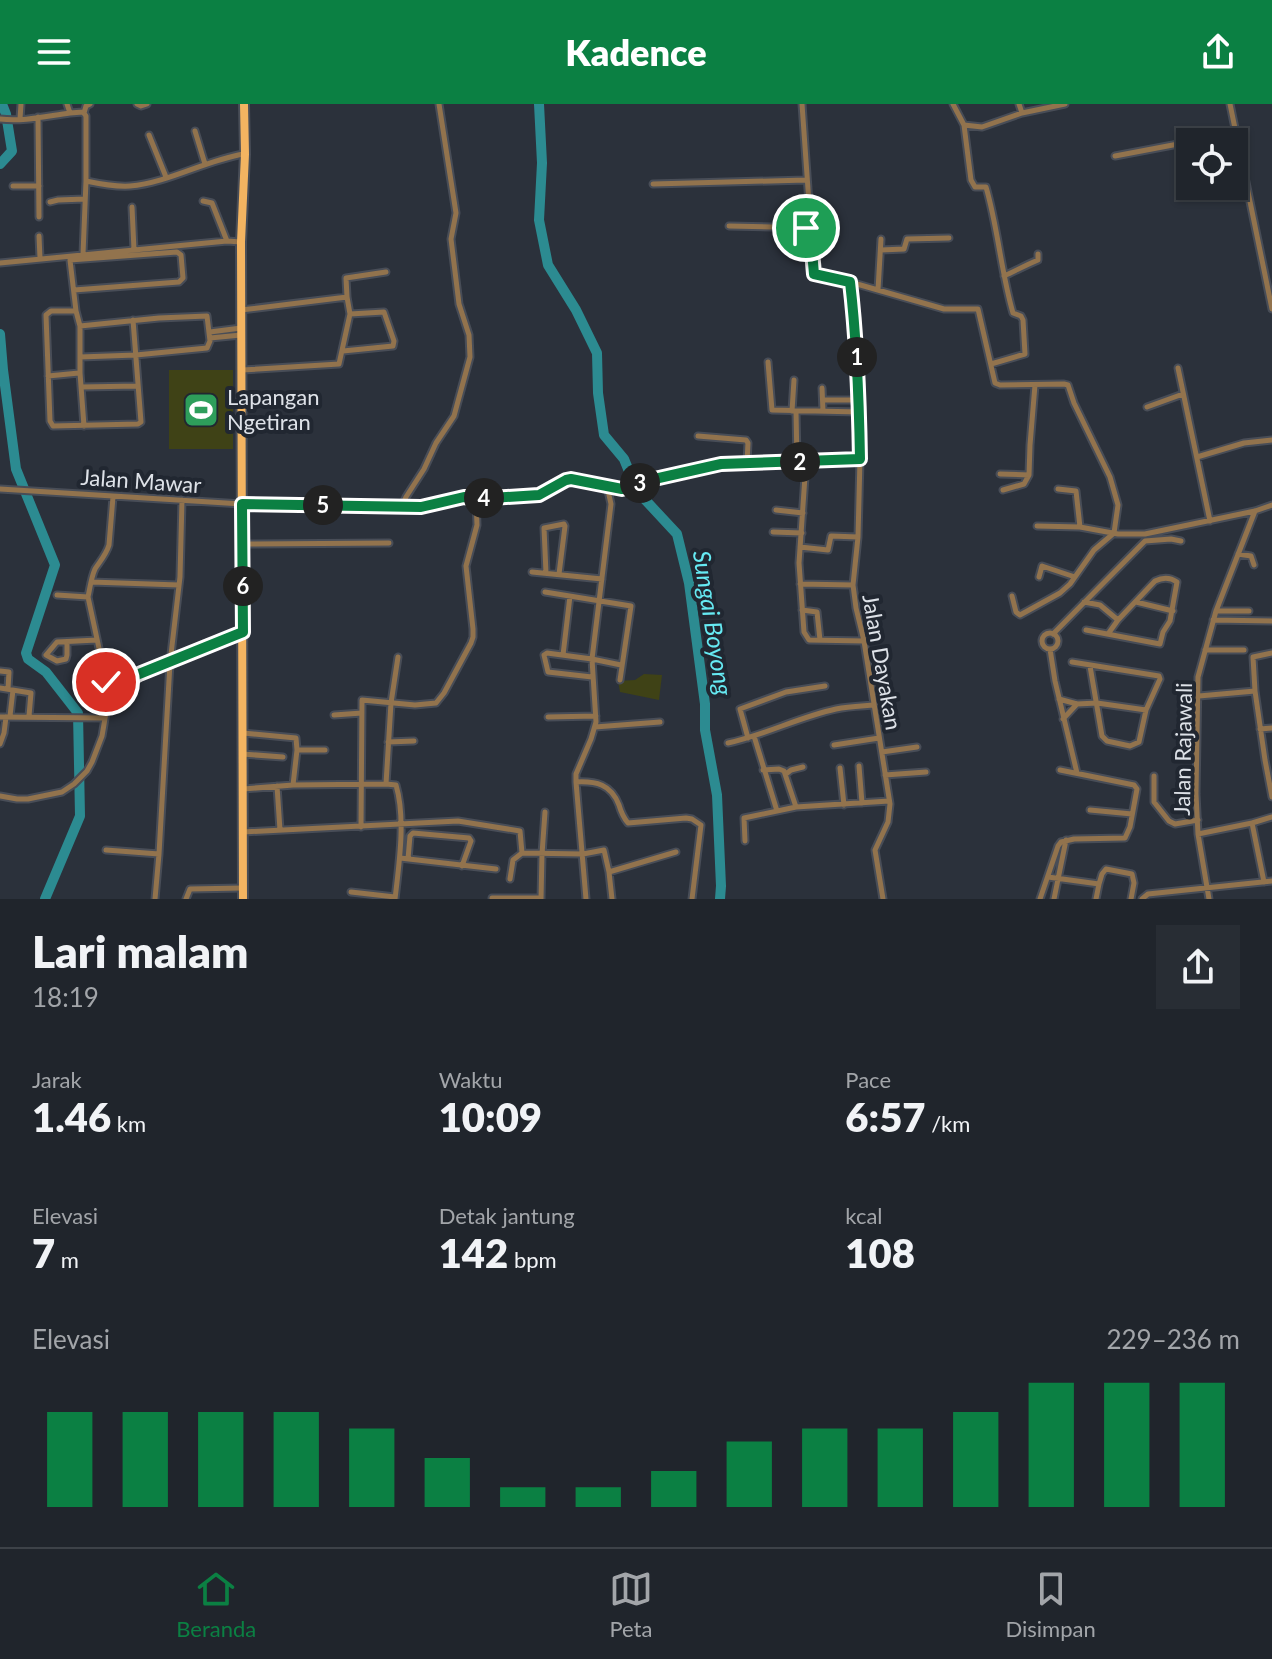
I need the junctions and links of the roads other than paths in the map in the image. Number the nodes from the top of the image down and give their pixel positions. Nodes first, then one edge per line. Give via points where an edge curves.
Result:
1 (21, 104) edge
2 (67, 104) edge
3 (90, 104) edge
4 (137, 104) edge
5 (147, 104) edge
6 (244, 104) edge
7 (439, 104) edge
8 (802, 104) edge
9 (953, 104) edge
10 (1019, 104) edge
11 (1064, 104) edge
12 (1230, 104) edge
13 (70, 113) junction
14 (84, 113) junction
15 (1022, 113) junction
16 (38, 117) junction
17 (4, 119) edge
18 (20, 119) junction
19 (964, 125) junction
20 (1235, 128) edge
21 (195, 131) dead end
22 (149, 135) dead end
23 (1176, 144) edge
24 (245, 154) junction
25 (1115, 156) dead end
26 (205, 164) junction
27 (166, 177) junction
28 (806, 180) junction
29 (86, 181) junction
30 (653, 184) dead end
31 (13, 186) dead end
32 (39, 186) junction
33 (1248, 192) edge
34 (85, 199) junction
35 (203, 201) dead end
36 (50, 202) dead end
37 (132, 207) dead end
38 (39, 217) dead end
39 (729, 226) dead end
40 (810, 228) junction
41 (39, 236) dead end
42 (949, 238) dead end
43 (881, 239) dead end
44 (227, 241) junction
45 (241, 242) junction
46 (134, 250) junction
47 (881, 250) junction
48 (145, 252) junction
49 (83, 254) junction
50 (1038, 254) dead end
51 (40, 258) junction
52 (0, 263) edge
53 (386, 272) dead end
54 (1004, 276) junction
55 (850, 282) junction
56 (74, 290) junction
57 (878, 290) junction
58 (347, 297) junction
59 (1272, 309) edge
60 (241, 310) junction
61 (76, 311) junction
62 (350, 314) junction
63 (133, 320) junction
64 (80, 326) junction
65 (241, 331) junction
66 (210, 335) junction
67 (343, 351) junction
68 (136, 355) junction
69 (80, 357) junction
70 (768, 362) dead end
71 (991, 364) junction
72 (1178, 368) dead end
73 (241, 370) junction
74 (80, 373) junction
75 (48, 376) junction
76 (794, 380) dead end
77 (1035, 385) junction
78 (138, 386) junction
79 (81, 387) junction
80 (822, 388) dead end
81 (1183, 394) junction
82 (823, 400) junction
83 (860, 400) junction
84 (1147, 407) dead end
85 (794, 411) junction
86 (823, 411) junction
87 (859, 412) junction
88 (84, 426) junction
89 (698, 436) dead end
90 (1272, 440) edge
91 (1197, 457) junction
92 (860, 459) junction
93 (747, 462) junction
94 (797, 462) junction
95 (806, 462) junction
96 (1000, 474) dead end
97 (1029, 475) junction
98 (607, 486) junction
99 (0, 489) edge
100 (624, 489) junction
101 (1058, 489) dead end
102 (1003, 490) dead end
103 (113, 497) junction
104 (476, 499) junction
105 (182, 500) junction
106 (242, 504) junction
107 (611, 504) junction
108 (1272, 505) edge
109 (401, 508) junction
110 (776, 510) dead end
111 (1255, 511) junction
112 (803, 513) junction
113 (1210, 521) junction
114 (1037, 526) dead end
115 (1080, 527) junction
116 (773, 532) dead end
117 (802, 533) junction
118 (1114, 533) junction
119 (858, 537) junction
120 (1181, 541) dead end
121 (389, 543) dead end
122 (242, 544) junction
123 (800, 547) junction
124 (1238, 554) junction
125 (1254, 565) dead end
126 (532, 572) dead end
127 (546, 573) junction
128 (559, 574) junction
129 (1039, 577) dead end
130 (1075, 577) junction
131 (602, 579) junction
132 (91, 582) junction
133 (800, 584) junction
134 (179, 585) junction
135 (853, 585) junction
136 (1096, 591) junction
137 (545, 592) dead end
138 (57, 595) dead end
139 (570, 596) junction
140 (1012, 596) dead end
141 (88, 597) junction
142 (600, 600) junction
143 (1084, 602) junction
144 (1136, 602) junction
145 (1100, 605) junction
146 (802, 610) junction
147 (1173, 611) junction
148 (1216, 611) junction
149 (1249, 611) dead end
150 (1118, 620) junction
151 (1213, 620) junction
152 (1272, 621) edge
153 (1086, 630) dead end
154 (243, 632) junction
155 (1053, 634) junction
156 (1108, 634) junction
157 (97, 640) junction
158 (820, 640) junction
159 (864, 641) junction
160 (67, 642) junction
161 (1050, 649) junction
162 (1204, 650) junction
163 (1244, 650) dead end
164 (1272, 653) edge
165 (563, 655) junction
166 (398, 657) dead end
167 (592, 659) junction
168 (1072, 662) dead end
169 (170, 663) junction
170 (621, 665) junction
171 (1090, 666) junction
172 (0, 671) edge
173 (592, 677) junction
174 (620, 680) dead end
175 (825, 686) dead end
176 (0, 688) edge
177 (10, 689) junction
178 (1255, 691) junction
179 (109, 695) junction
180 (1199, 696) junction
181 (1059, 699) junction
182 (391, 703) junction
183 (1097, 703) junction
184 (1077, 704) junction
185 (874, 705) junction
186 (1146, 710) junction
187 (362, 713) junction
188 (334, 715) dead end
189 (5, 716) edge
190 (29, 716) junction
191 (596, 716) junction
192 (548, 717) dead end
193 (105, 718) junction
194 (1063, 719) junction
195 (660, 722) dead end
196 (595, 727) junction
197 (1272, 728) edge
198 (1260, 729) junction
199 (242, 733) junction
200 (751, 737) junction
201 (879, 738) junction
202 (414, 741) dead end
203 (388, 742) junction
204 (728, 743) dead end
205 (0, 744) edge
206 (834, 745) dead end
207 (917, 747) dead end
208 (297, 750) junction
209 (325, 750) dead end
210 (882, 752) junction
211 (242, 754) junction
212 (283, 757) dead end
213 (859, 766) dead end
214 (803, 767) dead end
215 (840, 768) dead end
216 (763, 770) junction
217 (1060, 770) dead end
218 (926, 772) dead end
219 (1077, 773) junction
220 (786, 774) junction
221 (885, 775) junction
222 (1154, 776) dead end
223 (576, 782) junction
224 (362, 783) junction
225 (386, 784) junction
226 (293, 785) junction
227 (277, 786) junction
228 (243, 789) junction
229 (1272, 795) edge
230 (0, 796) edge
231 (889, 801) junction
232 (862, 803) junction
233 (844, 805) junction
234 (796, 807) junction
235 (1090, 810) dead end
236 (777, 811) junction
237 (545, 812) dead end
238 (1132, 814) junction
239 (1272, 817) edge
240 (1198, 820) junction
241 (1252, 823) junction
242 (400, 825) junction
243 (361, 827) junction
244 (280, 830) junction
245 (242, 832) junction
246 (1198, 834) junction
247 (1066, 840) junction
248 (745, 841) dead end
249 (106, 850) dead end
250 (676, 852) dead end
251 (522, 853) junction
252 (159, 854) junction
253 (542, 854) junction
254 (583, 854) junction
255 (400, 858) junction
256 (408, 859) junction
257 (462, 866) junction
258 (496, 869) dead end
259 (609, 872) junction
260 (1048, 877) junction
261 (510, 879) dead end
262 (1058, 879) junction
263 (1272, 881) edge
264 (1264, 882) junction
265 (1099, 884) junction
266 (243, 888) junction
267 (1206, 888) junction
268 (351, 892) dead end
269 (395, 898) edge
270 (492, 898) edge
271 (510, 898) edge
272 (155, 899) edge
273 (186, 899) edge
274 (243, 899) edge
275 (541, 899) edge
276 (586, 899) edge
277 (612, 899) edge
278 (692, 899) edge
279 (883, 899) edge
280 (1040, 899) edge
281 (1054, 899) edge
282 (1096, 899) edge
283 (1131, 899) edge
284 (1142, 899) edge
285 (1209, 899) edge

1 - 18 street
2 - 13 street
3 - 14 street
4 - 5 street
6 - 24 main road
7 - 109 street via 456,213 451,239 470,357 454,416
8 - 28 street
9 - 19 street
10 - 15 street
11 - 15 street
12 - 20 street
13 - 14 street
13 - 16 street
14 - 29 street
15 - 19 street via 982,127
16 - 18 street
16 - 32 street
17 - 18 street
19 - 54 street via 971,180 987,190
21 - 26 street
22 - 27 street
23 - 25 street
24 - 26 street
24 - 45 main road
26 - 27 street
27 - 29 street via 130,186
28 - 30 street
28 - 40 street
29 - 34 street
31 - 32 street
32 - 38 street
33 - 59 street
34 - 36 street
34 - 49 street
35 - 44 street via 212,203
37 - 46 street
39 - 40 street
40 - 55 street via 817,275
41 - 51 street
42 - 47 street via 907,239 904,249
43 - 47 street
44 - 45 street
44 - 48 street
45 - 60 main road
46 - 48 street
46 - 49 street
47 - 57 street
48 - 56 street via 70,260
48 - 56 street via 179,252 182,280
49 - 51 street
50 - 54 street via 1035,262
51 - 52 street
53 - 58 street via 346,278
54 - 71 street via 1013,313 1023,320 1026,351
55 - 57 street
55 - 83 street, Jalan Dayakan
56 - 61 street
57 - 71 street via 944,309 978,309
58 - 60 street
58 - 62 street
60 - 65 main road
61 - 64 street
61 - 75 street via 47,314
62 - 67 street
62 - 67 street via 384,312 394,341 393,346
63 - 64 street
63 - 66 street via 207,316
63 - 68 street
64 - 69 street
65 - 66 street
65 - 73 main road
66 - 68 street via 207,348
67 - 73 street via 334,365
68 - 69 street
68 - 78 street
69 - 74 street
70 - 85 street via 771,409
71 - 77 street via 997,385
72 - 81 street
73 - 106 main road
74 - 75 street
74 - 79 street
75 - 88 street via 51,424
76 - 85 street
77 - 97 street
77 - 118 street via 1069,387 1110,477 1118,505
78 - 79 street
78 - 88 street via 140,423
79 - 88 street
80 - 82 street
81 - 84 street
81 - 91 street
82 - 83 street
82 - 86 street
83 - 87 street, Jalan Dayakan
85 - 86 street
85 - 94 street
86 - 87 street
87 - 92 street, Jalan Dayakan
89 - 93 street via 746,440
90 - 91 street
91 - 113 street
92 - 95 street
92 - 119 street, Jalan Dayakan
93 - 94 street
93 - 100 street via 708,466
94 - 95 street
95 - 112 street
96 - 97 street
97 - 102 street via 1024,484
98 - 100 street, Jalan Mawar
98 - 104 street, Jalan Mawar via 571,479 539,495
98 - 107 street
99 - 103 street, Jalan Mawar
100 - 107 street
101 - 115 street via 1076,491
103 - 105 street, Jalan Mawar
103 - 132 street via 109,545
104 - 109 street, Jalan Mawar
104 - 182 street via 477,525 466,566 471,643 436,703
105 - 106 street, Jalan Mawar
105 - 134 street
106 - 109 street, Jalan Mawar
106 - 122 main road
107 - 131 street
108 - 111 street
110 - 112 street
111 - 113 street
111 - 124 street, Jalan Rajawali
112 - 117 street
113 - 118 street via 1145,534
114 - 115 street
115 - 118 street
116 - 117 street
117 - 123 street
118 - 130 street via 1097,546
119 - 123 street via 831,536 828,550
119 - 135 street, Jalan Dayakan
120 - 136 street via 1145,541
121 - 122 street
122 - 154 main road
123 - 133 street
124 - 125 street via 1251,556
124 - 148 street, Jalan Rajawali
126 - 127 street
127 - 128 street
127 - 128 street via 544,528 564,524
128 - 131 street
129 - 130 street via 1042,566
130 - 140 street via 1060,593 1022,615
131 - 142 street
132 - 134 street
132 - 141 street
133 - 135 street
133 - 146 street
134 - 169 street
135 - 159 street, Jalan Dayakan
136 - 143 street
136 - 145 street
137 - 139 street
138 - 141 street
139 - 142 street
139 - 165 street
141 - 157 street
142 - 167 street
142 - 170 street via 631,606
143 - 145 street
143 - 155 street
144 - 147 street
144 - 147 street via 1155,581 1171,578 1177,582
144 - 150 street
145 - 150 street
146 - 158 street via 806,638
146 - 158 street via 817,612
147 - 156 street via 1160,644
148 - 149 street
148 - 151 street, Jalan Rajawali
150 - 156 street
151 - 152 street
151 - 162 street, Jalan Rajawali
153 - 156 street
154 - 169 street
154 - 199 main road
155 - 161 street via 1058,641
155 - 161 street via 1042,639
157 - 160 street
157 - 179 street
158 - 159 street
159 - 185 street, Jalan Dayakan
160 - 160 street via 66,659 46,655 57,642
161 - 181 street
162 - 163 street
162 - 180 street, Jalan Rajawali
164 - 178 street via 1253,657
165 - 167 street
165 - 173 street via 545,654 547,672
166 - 182 street
167 - 170 street
167 - 173 street
168 - 171 street
169 - 179 street via 139,674
169 - 252 street
170 - 174 street
171 - 183 street
171 - 186 street via 1159,676
172 - 177 street via 9,672
173 - 191 street
175 - 200 street via 786,692 741,708
176 - 177 street
177 - 189 street
177 - 190 street via 31,693
178 - 180 street
178 - 198 street
179 - 193 street
180 - 240 street, Jalan Rajawali
181 - 184 street
181 - 194 street
182 - 187 street via 363,700
182 - 203 street
183 - 184 street
183 - 186 street
183 - 186 street via 1104,739 1130,746 1139,742
184 - 194 street
185 - 200 street via 838,708
185 - 201 street, Jalan Dayakan
187 - 188 street
187 - 224 street
189 - 190 street
189 - 205 street
190 - 193 street
191 - 192 street
191 - 196 street
193 - 230 street via 87,771 74,784 62,792 25,799
194 - 219 street
195 - 196 street
196 - 223 street
197 - 198 street
198 - 229 street
199 - 208 street via 295,737
199 - 211 main road
200 - 204 street
200 - 216 street
201 - 206 street
201 - 210 street, Jalan Dayakan
202 - 203 street
203 - 225 street
207 - 210 street
208 - 209 street
208 - 226 street
210 - 221 street, Jalan Dayakan
211 - 212 street
211 - 228 main road
213 - 232 street
214 - 220 street
215 - 233 street
216 - 220 street
216 - 236 street
217 - 219 street
218 - 221 street
219 - 238 street via 1134,785
220 - 234 street
221 - 231 street, Jalan Dayakan
222 - 240 street via 1154,802 1169,821
223 - 254 street
223 - 278 street via 606,786 628,823 686,818 701,825
224 - 225 street
224 - 226 street
224 - 243 street
225 - 242 street via 397,786
226 - 227 street
227 - 228 street
227 - 244 street
228 - 245 main road
231 - 232 street
231 - 279 street, Jalan Dayakan via 888,822 875,850
232 - 233 street
233 - 234 street
234 - 236 street
235 - 238 street
236 - 248 street via 744,818
237 - 253 street
238 - 247 street via 1125,838
239 - 241 street
240 - 246 street, Jalan Rajawali
241 - 246 street
241 - 264 street
242 - 243 street
242 - 251 street via 458,821 520,831
242 - 255 street
243 - 244 street
244 - 245 street
245 - 266 main road
246 - 267 street, Jalan Rajawali
247 - 260 street via 1058,846
247 - 262 street
249 - 252 street
250 - 259 street
251 - 253 street
251 - 261 street via 513,860
252 - 272 street
253 - 254 street
253 - 275 street
254 - 259 street via 604,850
254 - 276 street
255 - 256 street
255 - 269 street
256 - 257 street
256 - 257 street via 413,833 469,838
257 - 258 street
259 - 277 street
260 - 262 street
260 - 280 street
262 - 265 street
262 - 281 street
263 - 264 street
264 - 267 street
265 - 282 street
265 - 283 street via 1106,869 1132,874
266 - 273 street via 190,889
266 - 274 main road
267 - 284 street
267 - 285 street, Jalan Rajawali
268 - 269 street
270 - 271 street
271 - 275 street

